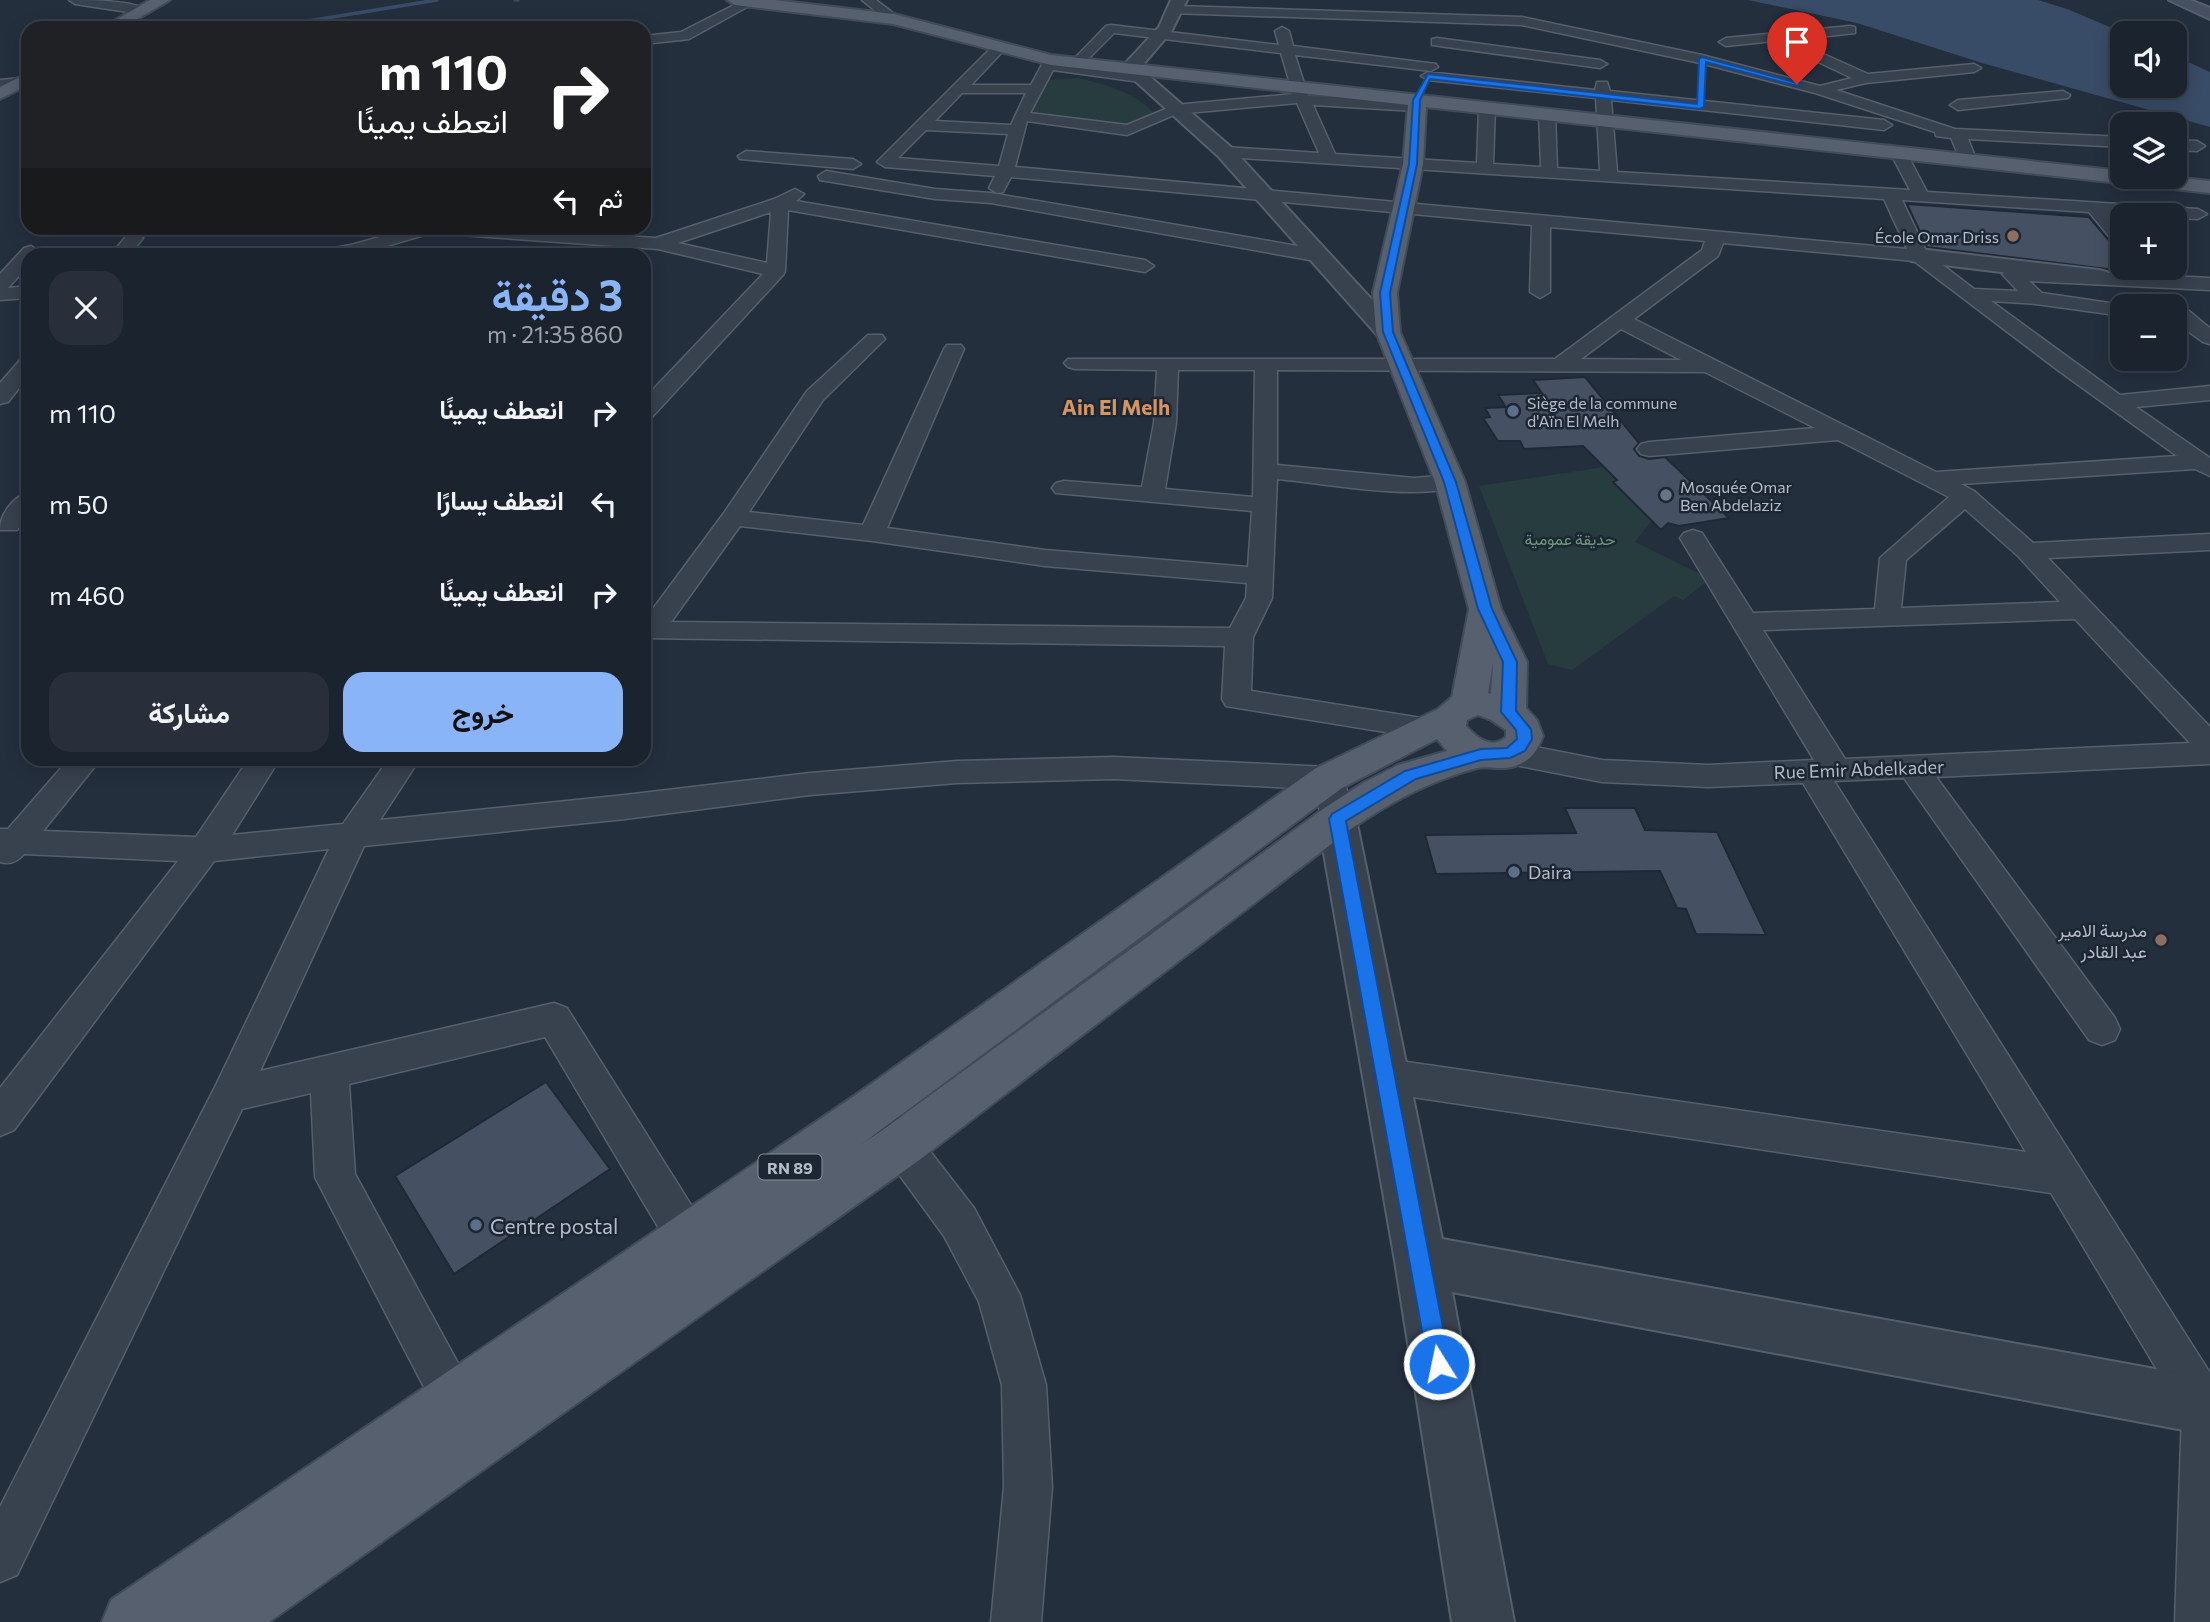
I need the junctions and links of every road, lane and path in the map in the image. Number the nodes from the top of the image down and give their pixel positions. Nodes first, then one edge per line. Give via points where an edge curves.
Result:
1 (75, 0) edge
2 (162, 0) edge
3 (868, 0) edge
4 (2177, 0) edge
5 (743, 1) edge
6 (1178, 4) edge
7 (141, 10) junction
8 (1277, 14) junction
9 (2210, 14) edge
10 (1442, 17) junction
11 (894, 19) junction
12 (122, 21) edge
13 (1850, 30) dead end
14 (1596, 35) junction
15 (1161, 36) junction
16 (1776, 37) junction
17 (651, 39) edge
18 (1534, 39) junction
19 (1437, 42) junction
20 (1726, 42) dead end
21 (999, 48) junction
22 (1288, 50) junction
23 (1049, 62) junction
24 (1078, 63) junction
25 (1600, 64) junction
26 (1974, 68) dead end
27 (1429, 72) junction
28 (1136, 74) junction
29 (1894, 76) junction
30 (1866, 79) junction
31 (21, 81) edge
32 (21, 82) edge
33 (0, 84) edge
34 (1920, 88) dead end
35 (959, 89) junction
36 (1035, 89) junction
37 (1821, 90) junction
38 (0, 94) edge
39 (1300, 95) junction
40 (2063, 95) dead end
41 (1604, 96) junction
42 (1416, 103) junction
43 (1487, 108) junction
44 (1175, 110) junction
45 (1547, 114) junction
46 (1981, 119) dead end
47 (1605, 120) junction
48 (1019, 123) junction
49 (922, 125) junction
50 (1958, 135) junction
51 (2110, 141) edge
52 (2187, 146) edge
53 (2197, 146) dead end
54 (1225, 152) junction
55 (1899, 154) junction
56 (746, 156) dead end
57 (1329, 158) junction
58 (1969, 161) junction
59 (880, 164) junction
60 (1413, 164) junction
61 (1485, 169) junction
62 (1006, 171) junction
63 (1549, 173) junction
64 (826, 176) junction
65 (1609, 176) junction
66 (2210, 187) edge
67 (1264, 195) junction
68 (1891, 196) junction
69 (991, 198) junction
70 (1922, 198) junction
71 (779, 204) junction
72 (2095, 208) junction
73 (1405, 209) junction
74 (2204, 217) edge
75 (1541, 222) junction
76 (2110, 226) edge
77 (407, 235) edge
78 (530, 235) edge
79 (134, 238) dead end
80 (1715, 238) junction
81 (658, 244) junction
82 (126, 248) edge
83 (364, 248) edge
84 (649, 248) edge
85 (1321, 256) junction
86 (1919, 256) junction
87 (21, 263) edge
88 (1145, 266) dead end
89 (776, 271) junction
90 (2110, 276) edge
91 (2099, 277) junction
92 (2186, 280) edge
93 (2210, 284) edge
94 (0, 285) edge
95 (21, 292) edge
96 (1541, 292) dead end
97 (0, 294) edge
98 (1968, 294) junction
99 (2036, 298) junction
100 (2110, 308) edge
101 (1620, 320) junction
102 (2187, 320) edge
103 (1388, 332) junction
104 (2210, 338) edge
105 (875, 339) dead end
106 (954, 349) dead end
107 (1074, 363) dead end
108 (1168, 363) junction
109 (1266, 363) junction
110 (1403, 364) junction
111 (1560, 365) junction
112 (1709, 366) junction
113 (2210, 393) edge
114 (2115, 402) junction
115 (651, 405) edge
116 (1840, 433) junction
117 (1649, 449) dead end
118 (2205, 466) edge
119 (1266, 471) junction
120 (1931, 479) junction
121 (1450, 482) junction
122 (1064, 488) dead end
123 (1152, 496) junction
124 (1965, 496) junction
125 (1265, 505) junction
126 (733, 518) junction
127 (872, 533) junction
128 (1693, 538) dead end
129 (2210, 542) edge
130 (2027, 551) junction
131 (1261, 576) junction
132 (1485, 609) junction
133 (2081, 610) junction
134 (1887, 618) junction
135 (1744, 622) junction
136 (651, 629) edge
137 (651, 634) edge
138 (1239, 637) junction
139 (1508, 712) junction
140 (1448, 717) junction
141 (2210, 746) edge
142 (2210, 753) edge
143 (1496, 754) junction
144 (79, 766) edge
145 (260, 766) edge
146 (400, 766) edge
147 (1912, 767) junction
148 (1823, 770) junction
149 (1333, 798) junction
150 (352, 836) junction
151 (5, 847) edge
152 (205, 850) junction
153 (2102, 1029) dead end
154 (329, 1072) junction
155 (1386, 1076) junction
156 (230, 1095) junction
157 (0, 1118) edge
158 (887, 1127) junction
159 (2063, 1176) junction
160 (688, 1238) junction
161 (1422, 1261) junction
162 (455, 1400) junction
163 (2209, 1410) edge
164 (0, 1558) edge
165 (225, 1621) edge
166 (133, 1622) edge
167 (1016, 1622) edge
168 (1483, 1622) edge
169 (2200, 1622) edge

1 - 7 street
2 - 7 main road
3 - 11 street
4 - 9 main road
5 - 11 main road
5 - 17 street via 684,36
6 - 8 street
6 - 15 street
7 - 12 main road
8 - 10 street
8 - 22 street
10 - 18 street
10 - 19 street
11 - 21 main road
13 - 16 street
14 - 18 street
14 - 25 street
14 - 37 street via 1702,65
15 - 22 street
15 - 24 street via 1111,29
15 - 28 street
16 - 20 street
16 - 30 street
18 - 19 street
18 - 25 street
19 - 27 street
21 - 23 main road
21 - 35 street
22 - 27 street
22 - 39 street
23 - 24 main road
23 - 28 street
23 - 36 street
24 - 28 main road
25 - 41 street
26 - 29 street
27 - 41 street
27 - 42 street
28 - 39 main road
28 - 44 street
29 - 30 street
29 - 34 street
30 - 37 street
31 - 33 street
32 - 38 main road
35 - 36 street
35 - 49 street
36 - 48 street
37 - 50 street
39 - 42 main road
39 - 44 street
39 - 57 street
40 - 46 street via 1951,102
41 - 47 street
41 - 50 street via 1701,101
42 - 43 main road
42 - 60 main road
43 - 45 main road
43 - 61 street
44 - 48 street via 1127,130
44 - 54 street
45 - 47 main road
45 - 63 street
47 - 55 main road
47 - 65 street
48 - 49 street
48 - 62 street
49 - 59 street
50 - 51 street
50 - 58 street
52 - 53 street
54 - 57 street
54 - 67 street
55 - 58 main road
55 - 70 street
56 - 59 street
57 - 60 street
58 - 66 main road
59 - 62 street
59 - 64 street
60 - 61 street
60 - 73 main road
61 - 63 street
62 - 67 street
62 - 69 street
63 - 65 street
64 - 69 street
64 - 71 street
65 - 68 street
67 - 73 street
67 - 85 street
68 - 70 street
68 - 86 street
69 - 85 street
70 - 72 street
71 - 81 street
71 - 88 street
71 - 89 street
72 - 74 street
72 - 76 street
73 - 75 street
73 - 103 main road via 1385,293
75 - 80 street
75 - 96 street
77 - 83 street
78 - 81 street
79 - 82 street
80 - 86 street
80 - 101 street via 1711,252
81 - 84 street
81 - 89 street
85 - 103 street
86 - 91 street
86 - 98 street
87 - 94 street
89 - 115 street
90 - 91 street
91 - 99 street via 2011,274
92 - 93 street
95 - 97 street
98 - 99 street
98 - 114 street
99 - 100 street
101 - 111 street
101 - 112 street
102 - 104 street
103 - 110 main road
105 - 126 street via 815,396
106 - 127 street
107 - 108 street
108 - 109 street
108 - 123 street via 1165,423
109 - 110 street
109 - 119 street
110 - 111 street
110 - 121 main road
111 - 112 street
112 - 116 street
113 - 114 street
114 - 118 street
116 - 117 street
116 - 120 street
118 - 120 street
119 - 121 street via 1414,485
119 - 125 street
120 - 124 street
121 - 132 main road
122 - 123 street
123 - 125 street
124 - 130 street
124 - 134 street via 1893,558
125 - 131 street
126 - 127 street
126 - 136 street
127 - 131 street via 1045,558
128 - 135 street
129 - 130 street
130 - 133 street
131 - 138 street via 1259,598
132 - 139 main road via 1510,662
132 - 140 main road
133 - 134 street
133 - 141 street
134 - 135 street
135 - 148 street
137 - 138 street
138 - 140 street via 1236,699
139 - 140 main road via 1488,704
139 - 143 main road via 1524,729 1524,739 1520,747
140 - 143 main road via 1451,735 1469,750
140 - 149 main road, RN 89
142 - 147 street, Rue Emir Abdelkader
143 - 148 street, Rue Emir Abdelkader via 1602,771 1708,776
143 - 149 main road, RN 89
144 - 151 street
145 - 152 street
146 - 150 street
147 - 148 street, Rue Emir Abdelkader
147 - 153 street
148 - 159 street
149 - 150 street via 1114,768 957,772 810,784
149 - 155 street
149 - 158 main road, RN 89
150 - 152 street
150 - 156 street
151 - 152 street
152 - 157 street
154 - 156 street
154 - 160 street via 555,1019
154 - 162 street via 335,1177
155 - 159 street
155 - 161 street
156 - 164 street
158 - 160 main road, RN 89
158 - 165 main road, RN 89
158 - 167 street via 959,1222 999,1295 1024,1385 1028,1487
159 - 163 street
160 - 162 main road, RN 89
161 - 163 street
161 - 168 street
162 - 166 main road, RN 89
163 - 169 street

